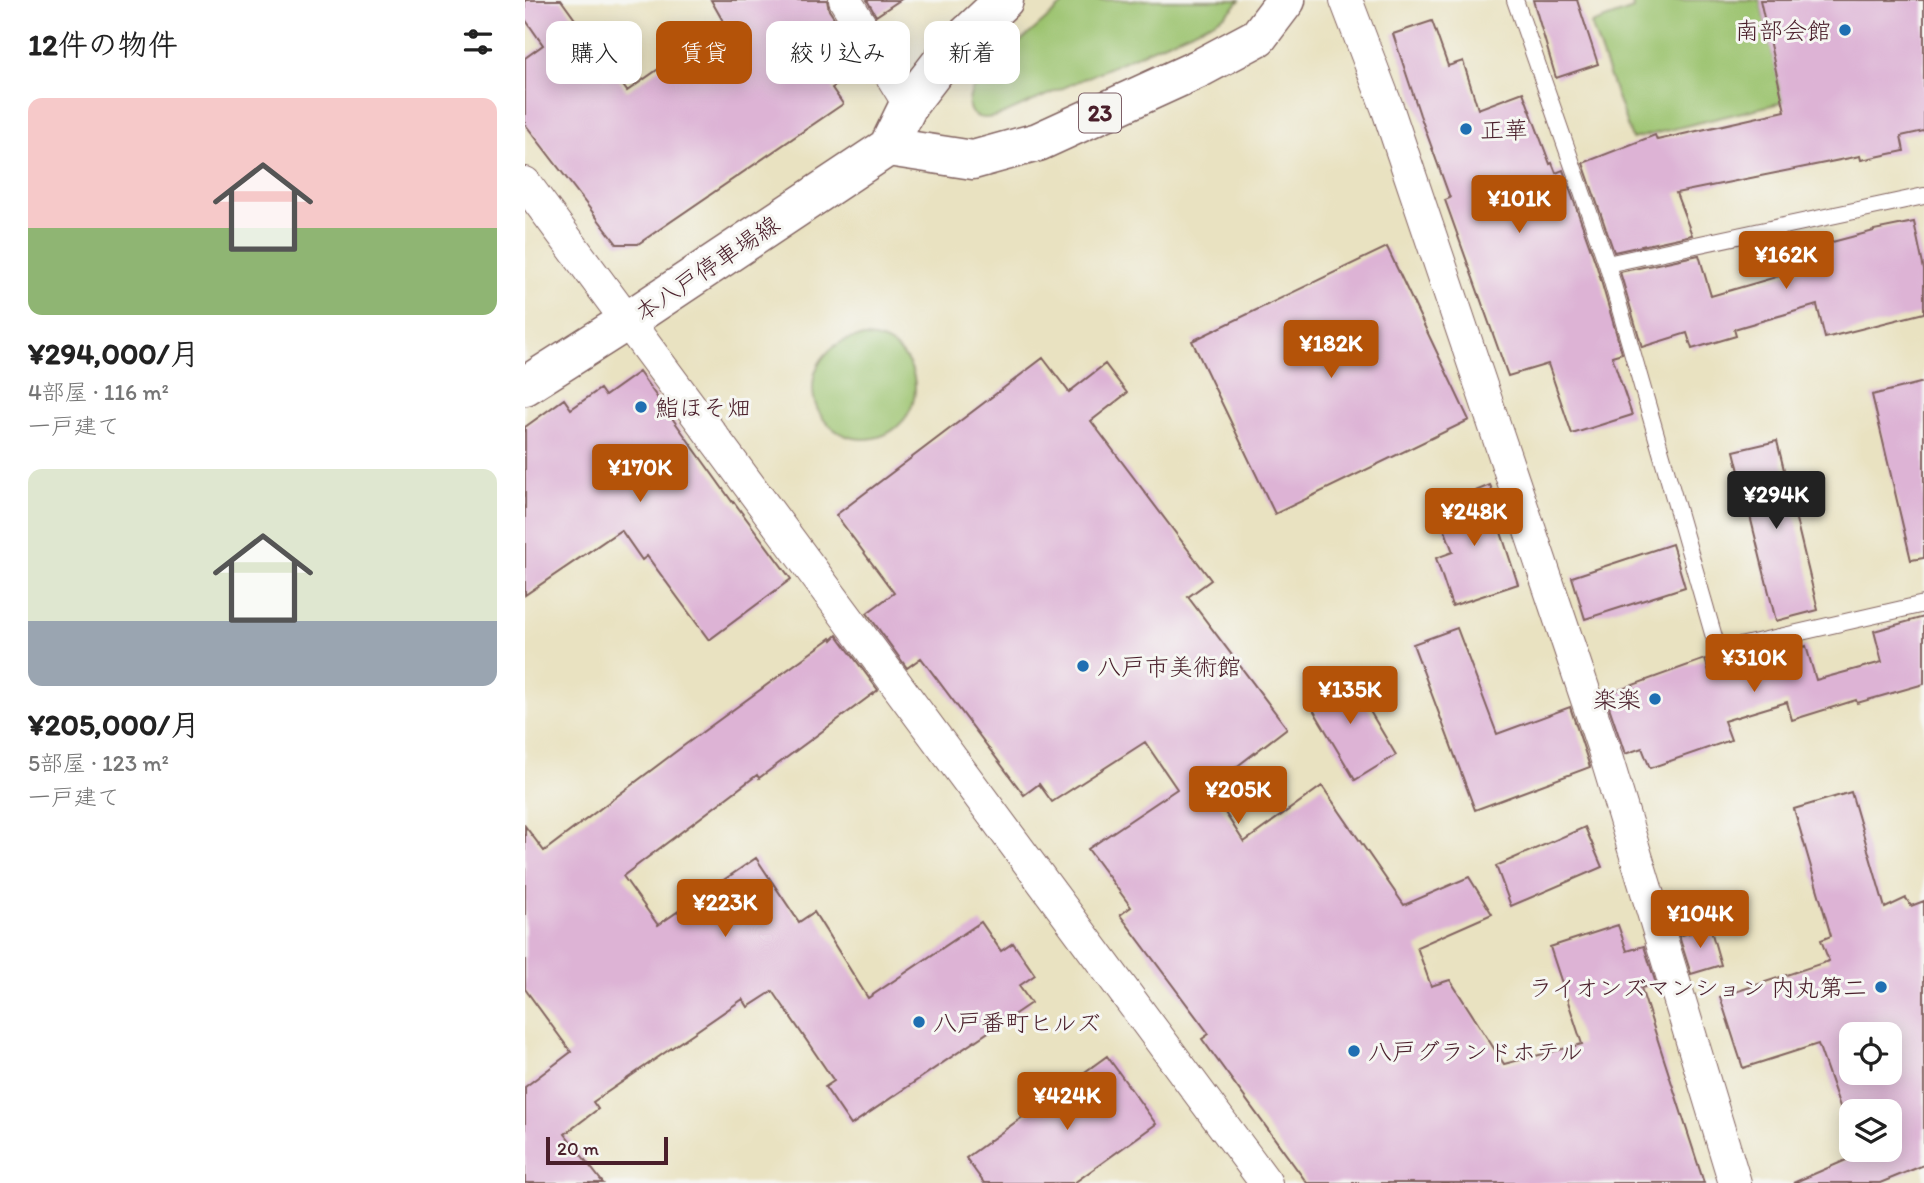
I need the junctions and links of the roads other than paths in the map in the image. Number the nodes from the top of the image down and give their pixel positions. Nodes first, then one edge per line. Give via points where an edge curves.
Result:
1 (845, 0) edge
2 (1004, 0) edge
3 (1286, 0) edge
4 (1346, 0) edge
5 (1515, 0) edge
6 (909, 104) junction
7 (888, 147) junction
8 (525, 183) edge
9 (1924, 196) edge
10 (1607, 264) junction
11 (627, 321) junction
12 (525, 386) edge
13 (1924, 604) edge
14 (1266, 1183) edge
15 (1735, 1183) edge

1 - 6 street
2 - 6 main road via 950,51
3 - 7 main road, 23 via 1258,37 1038,142 973,160
4 - 15 street via 1388,110 1604,750
5 - 10 lane
6 - 7 main road
7 - 11 main road, 本八戸停車場線
8 - 11 street
9 - 10 lane
10 - 13 lane via 1718,651
11 - 12 main road, 本八戸停車場線
11 - 14 street

